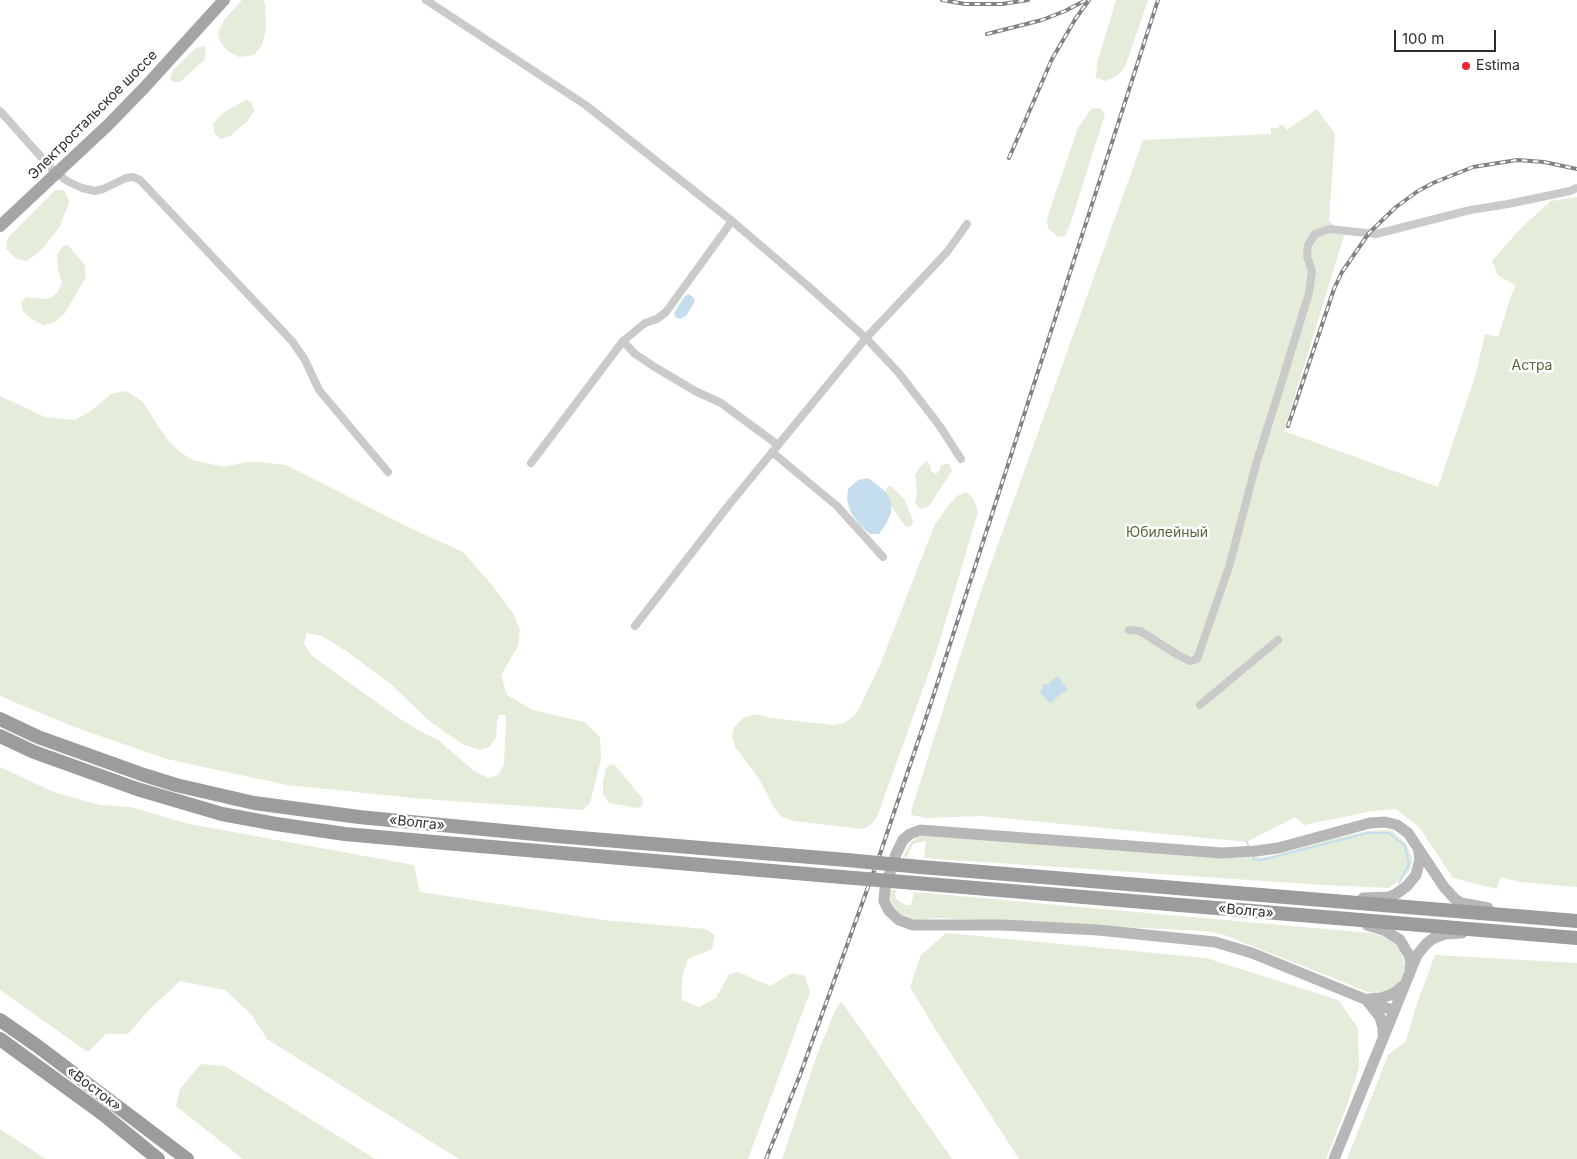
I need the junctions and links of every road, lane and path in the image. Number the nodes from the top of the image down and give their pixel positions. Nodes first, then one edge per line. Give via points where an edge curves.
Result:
1 (224, 0) edge
2 (426, 0) edge
3 (0, 111) edge
4 (56, 173) junction
5 (1577, 188) edge
6 (732, 221) junction
7 (967, 224) dead end
8 (0, 226) edge
9 (866, 338) junction
10 (623, 341) junction
11 (775, 448) junction
12 (961, 459) dead end
13 (531, 463) dead end
14 (388, 472) dead end
15 (883, 557) dead end
16 (635, 626) dead end
17 (1129, 630) dead end
18 (1278, 640) dead end
19 (1200, 705) dead end
20 (0, 719) edge
21 (0, 736) edge
22 (1415, 842) junction
23 (1312, 899) junction
24 (1536, 918) junction
25 (1346, 919) junction
26 (1577, 920) edge
27 (1476, 931) junction
28 (1577, 938) edge
29 (1410, 970) junction
30 (1405, 984) junction
31 (1362, 998) junction
32 (1394, 1011) junction
33 (0, 1020) edge
34 (0, 1039) edge
35 (1382, 1040) junction
36 (158, 1159) edge
37 (187, 1159) edge
38 (1334, 1159) edge

1 - 4 main road, Электростальское шоссе via 144,88
2 - 6 street via 587,106
3 - 4 street
4 - 8 main road, Электростальское шоссе
4 - 14 street via 82,188 95,191 126,178 140,180 292,341 319,390
5 - 17 street via 1376,234 1329,229 1315,234 1308,245 1307,256 1312,271 1309,293 1256,464 1229,568 1197,659 1178,655 1140,631
6 - 9 street
6 - 10 street via 666,312 645,323
7 - 9 street via 947,252
9 - 11 street
9 - 12 street via 898,372
10 - 11 street via 653,366 721,403
10 - 13 street
11 - 15 street via 837,506
11 - 16 street
18 - 19 street
20 - 23 highway, «Волга», bridge via 144,775 254,803 368,818 575,838
21 - 25 highway, «Волга», bridge via 146,792 222,814 345,834
22 - 23 main road via 1420,860 1416,875 1396,894 1380,898
22 - 24 main road via 1449,894 1461,903
22 - 31 main road via 1403,828 1385,822 1278,848 1222,853 920,830 903,840 884,888 884,901 889,912 913,924 1098,930 1208,940 1239,948
23 - 24 highway, «Волга»
24 - 26 highway, «Волга»
25 - 27 highway, «Волга»
25 - 29 main road via 1378,927 1400,940 1409,955
27 - 28 highway, «Волга»
27 - 29 main road via 1445,934 1430,940 1420,950
29 - 30 main road
30 - 31 main road via 1381,998
30 - 32 main road
31 - 32 main road
31 - 35 main road via 1380,1017
32 - 35 main road
33 - 37 highway, «Восток»
34 - 36 highway, «Восток» via 103,1114
35 - 38 main road

